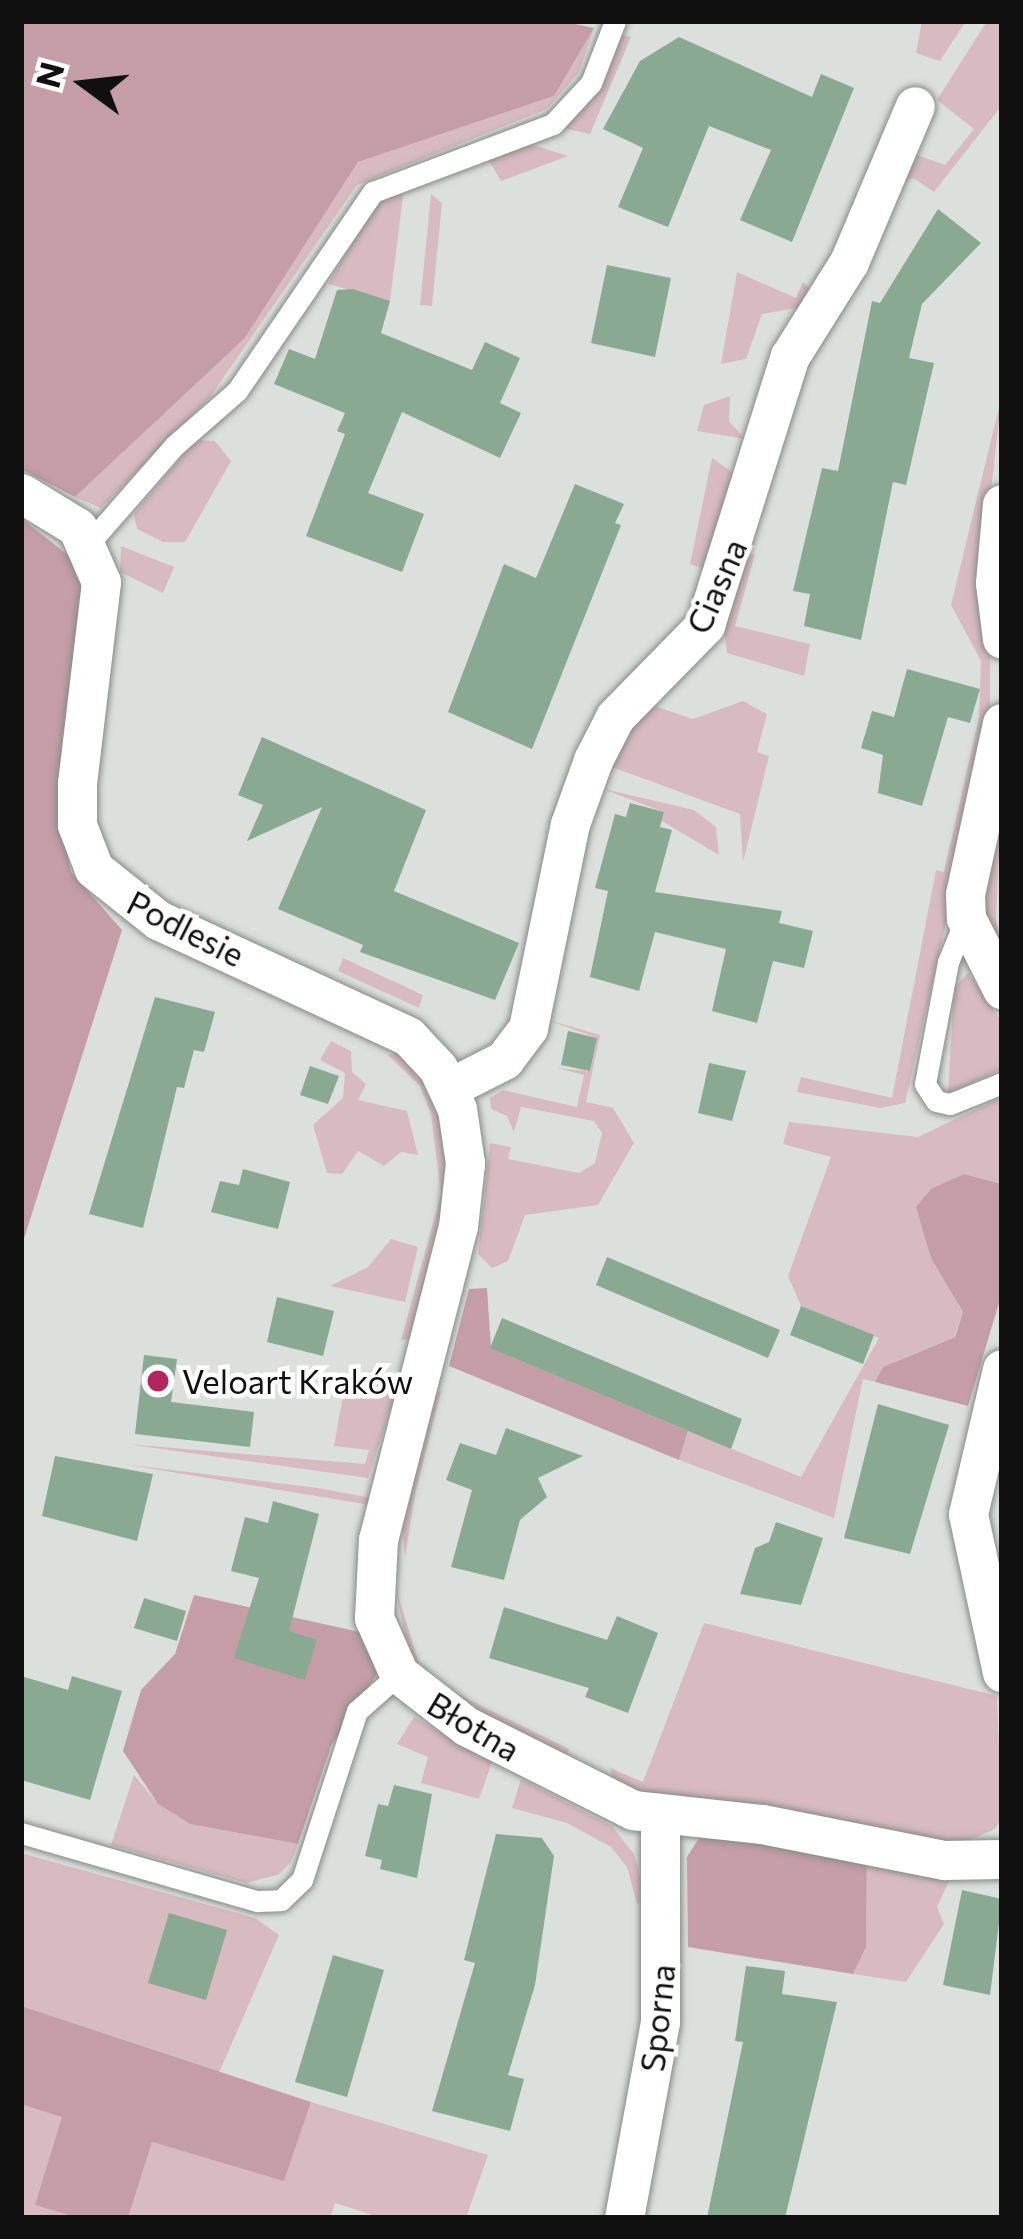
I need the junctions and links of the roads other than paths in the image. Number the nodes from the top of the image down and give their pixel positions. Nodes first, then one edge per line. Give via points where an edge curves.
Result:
1 (615, 21) edge
2 (914, 106) dead end
3 (21, 493) edge
4 (1002, 504) edge
5 (90, 542) junction
6 (1002, 639) edge
7 (1002, 723) edge
8 (966, 918) junction
9 (1002, 989) edge
10 (1002, 1083) edge
11 (449, 1088) junction
12 (1002, 1369) edge
13 (1002, 1672) edge
14 (399, 1675) junction
15 (661, 1816) junction
16 (21, 1833) edge
17 (1002, 1858) edge
18 (624, 2218) edge

1 - 5 lane via 591,82 553,124 373,192 237,391 175,445
2 - 11 street, Ciasna via 849,262 790,356 705,625 615,717 593,760 570,824 528,1028 504,1060
3 - 5 street
4 - 6 street via 995,583
5 - 11 street, Podlesie via 101,598 77,825 94,868 158,920 408,1036
7 - 8 street
8 - 9 street
8 - 10 lane via 948,962 925,1084 936,1101 950,1104
11 - 14 street, Błotna via 462,1134 464,1196 390,1472 373,1592 380,1641
12 - 13 street via 968,1514
14 - 15 street, Błotna via 466,1726
14 - 16 lane via 357,1712 302,1880 281,1900 257,1901
15 - 17 street, Błotna via 762,1824 944,1861
15 - 18 street, Sporna via 663,1988

